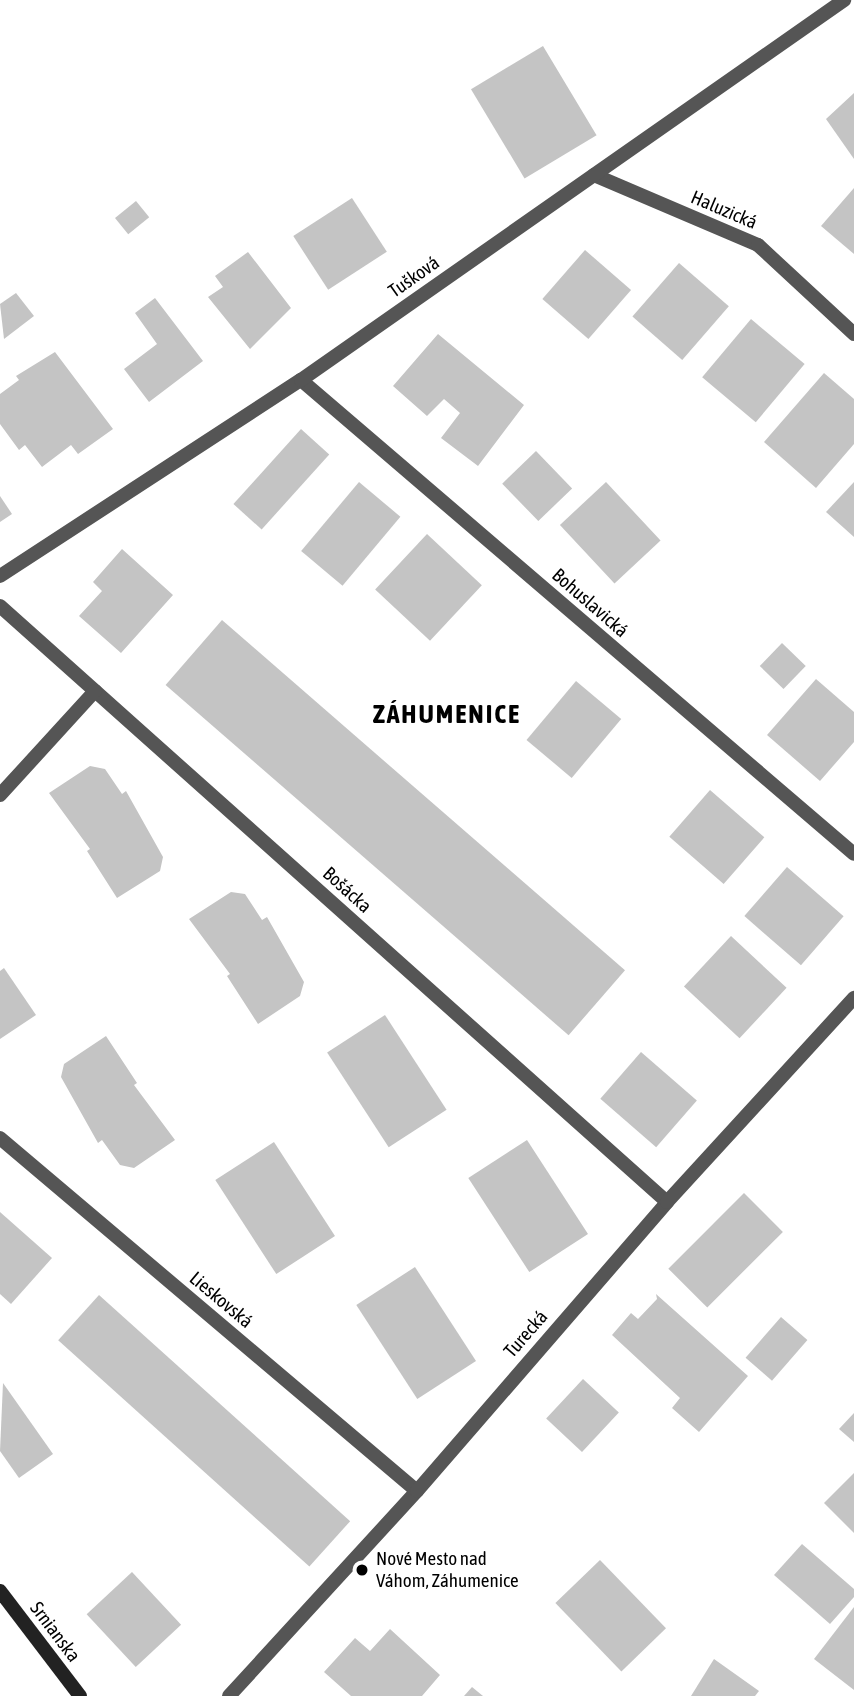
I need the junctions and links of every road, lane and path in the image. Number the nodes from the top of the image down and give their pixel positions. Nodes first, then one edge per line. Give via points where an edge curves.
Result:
1 (844, 0) edge
2 (594, 175) junction
3 (854, 334) edge
4 (301, 380) junction
5 (0, 576) edge
6 (0, 606) edge
7 (95, 691) junction
8 (0, 795) edge
9 (854, 855) edge
10 (854, 998) edge
11 (0, 1138) edge
12 (667, 1202) junction
13 (417, 1491) junction
14 (0, 1591) edge
15 (80, 1696) edge
16 (229, 1696) edge

1 - 2 street, Tušková
2 - 3 street, Haluzická via 758,245
2 - 4 street, Tušková
4 - 5 street, Tušková
4 - 9 street, Bohuslavická
6 - 7 street, Bošácka
7 - 8 street
7 - 12 street, Bošácka
10 - 12 street, Turecká
11 - 13 street, Lieskovská
12 - 13 street, Turecká
13 - 16 street, Turecká
14 - 15 street, Srnianska

